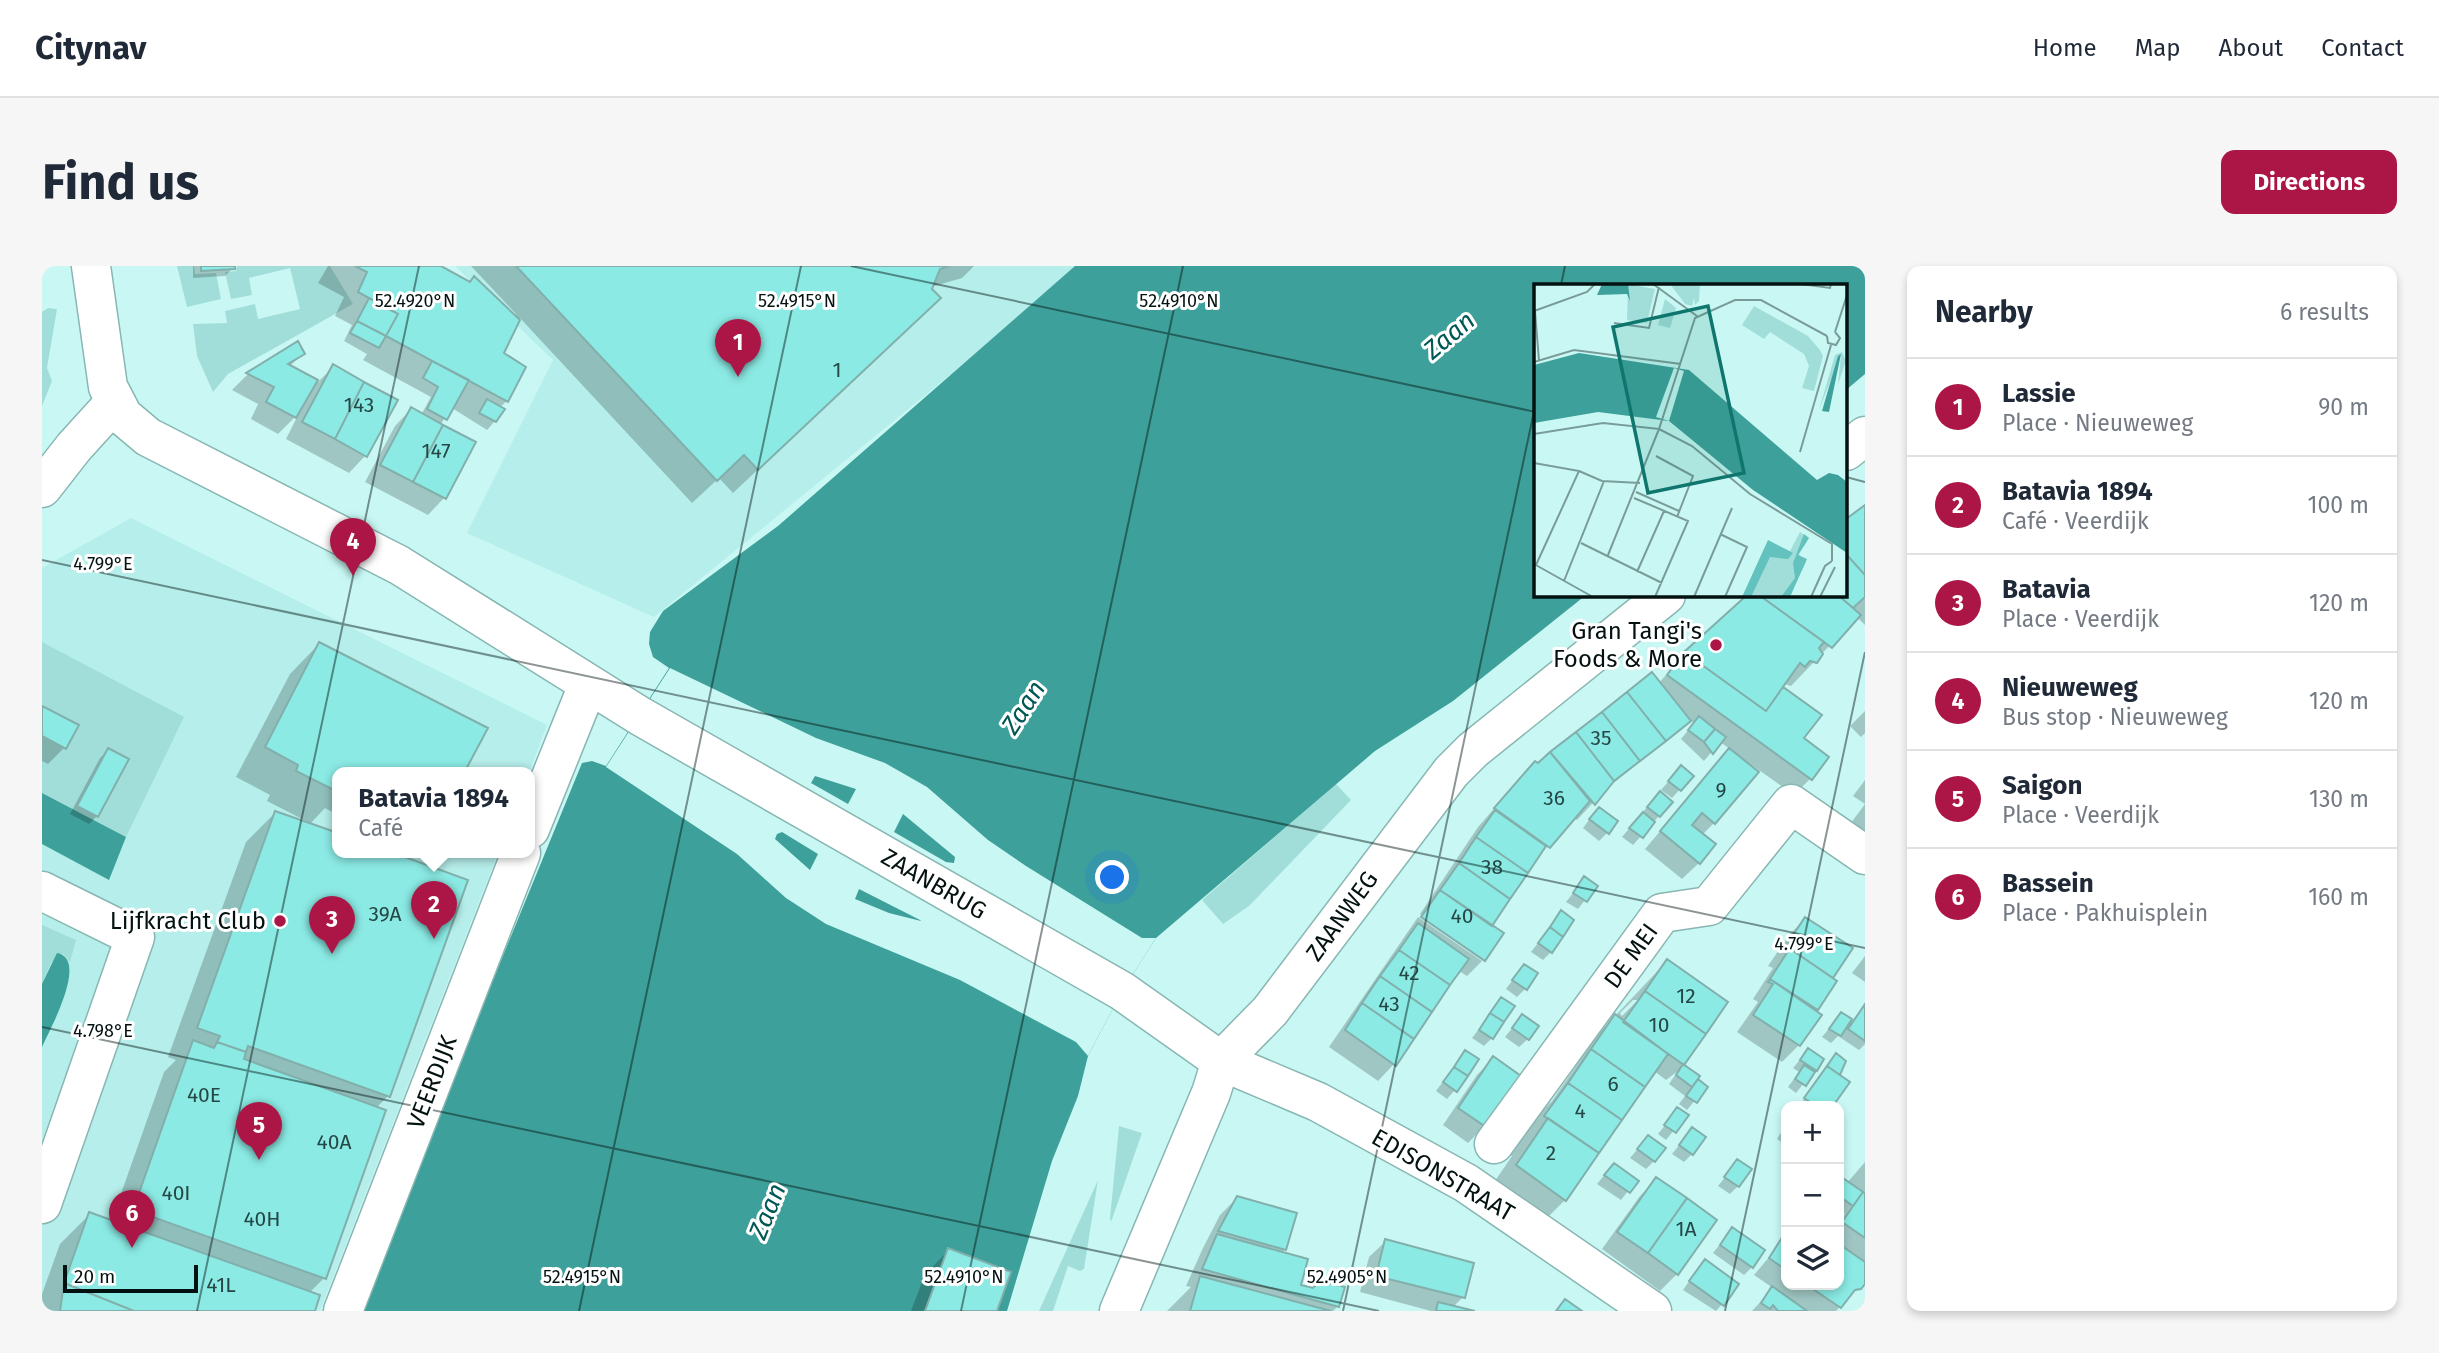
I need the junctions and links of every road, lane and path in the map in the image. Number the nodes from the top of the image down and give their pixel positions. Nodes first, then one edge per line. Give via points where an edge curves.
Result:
1 (91, 266) edge
2 (114, 403) junction
3 (1865, 436) edge
4 (1848, 449) edge
5 (42, 488) edge
6 (1663, 597) edge
7 (588, 685) junction
8 (535, 816) edge
9 (1865, 855) edge
10 (519, 858) edge
11 (42, 891) edge
12 (1221, 1061) junction
13 (1494, 1144) dead end
14 (42, 1203) edge
15 (343, 1311) edge
16 (1119, 1311) edge
17 (1652, 1311) edge

1 - 2 street via 104,373
2 - 5 street
2 - 7 street, ZAANBRUG via 135,428 161,445 399,565
3 - 4 street
6 - 12 street, ZAANWEG via 1444,779 1270,1011
7 - 8 street
7 - 12 street, ZAANBRUG via 1122,991
9 - 13 street, DE MEI via 1791,804 1709,906 1662,913
10 - 15 street, VEERDIJK
11 - 14 street via 135,937
12 - 16 street, ZAANWEG
12 - 17 street, EDISONSTRAAT via 1318,1102 1466,1183

